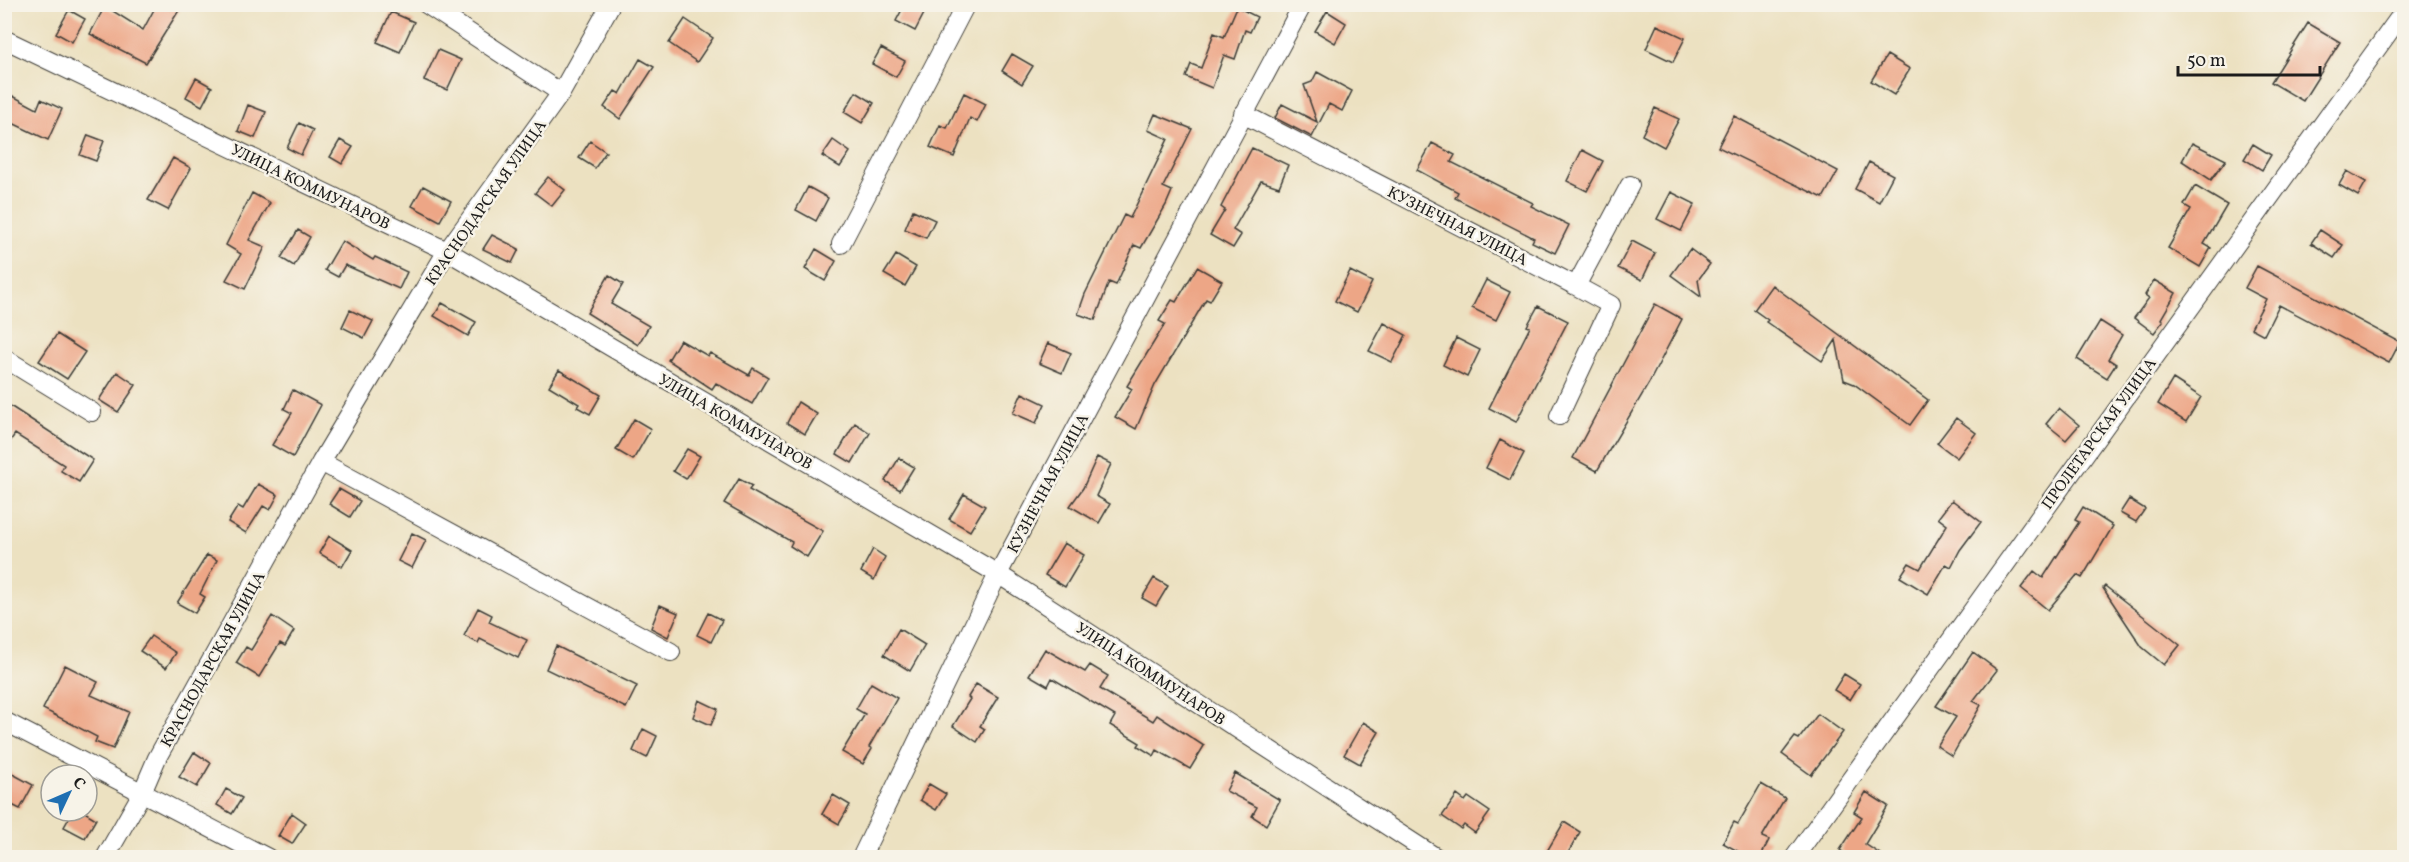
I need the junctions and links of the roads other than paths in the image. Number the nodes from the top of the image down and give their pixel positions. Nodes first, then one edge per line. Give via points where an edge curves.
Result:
1 (426, 4) edge
2 (611, 4) edge
3 (966, 4) edge
4 (1303, 4) edge
5 (2404, 11) edge
6 (4, 39) edge
7 (561, 93) junction
8 (1243, 114) junction
9 (1630, 185) dead end
10 (841, 244) dead end
11 (447, 251) junction
12 (1576, 286) junction
13 (4, 358) edge
14 (92, 412) dead end
15 (1559, 416) dead end
16 (321, 462) junction
17 (998, 574) junction
18 (671, 652) dead end
19 (4, 721) edge
20 (142, 793) junction
21 (105, 858) edge
22 (268, 858) edge
23 (861, 858) edge
24 (1437, 858) edge
25 (1794, 858) edge

1 - 7 street
2 - 7 street, КРАСНОДАРСКАЯ УЛИЦА
3 - 10 street
4 - 8 street, КУЗНЕЧНАЯ УЛИЦА
5 - 25 street, ПРОЛЕТАРСКАЯ УЛИЦА
6 - 11 street, УЛИЦА КОММУНАРОВ
7 - 11 street, КРАСНОДАРСКАЯ УЛИЦА
8 - 12 street, КУЗНЕЧНАЯ УЛИЦА
8 - 17 street, КУЗНЕЧНАЯ УЛИЦА
9 - 12 street
11 - 16 street, КРАСНОДАРСКАЯ УЛИЦА
11 - 17 street, УЛИЦА КОММУНАРОВ
12 - 15 street, КУЗНЕЧНАЯ УЛИЦА via 1611,305
13 - 14 street
16 - 18 street
16 - 20 street, КРАСНОДАРСКАЯ УЛИЦА via 157,758
17 - 23 street, КУЗНЕЧНАЯ УЛИЦА
17 - 24 street, УЛИЦА КОММУНАРОВ
19 - 20 street
20 - 21 street, КРАСНОДАРСКАЯ УЛИЦА
20 - 22 street

